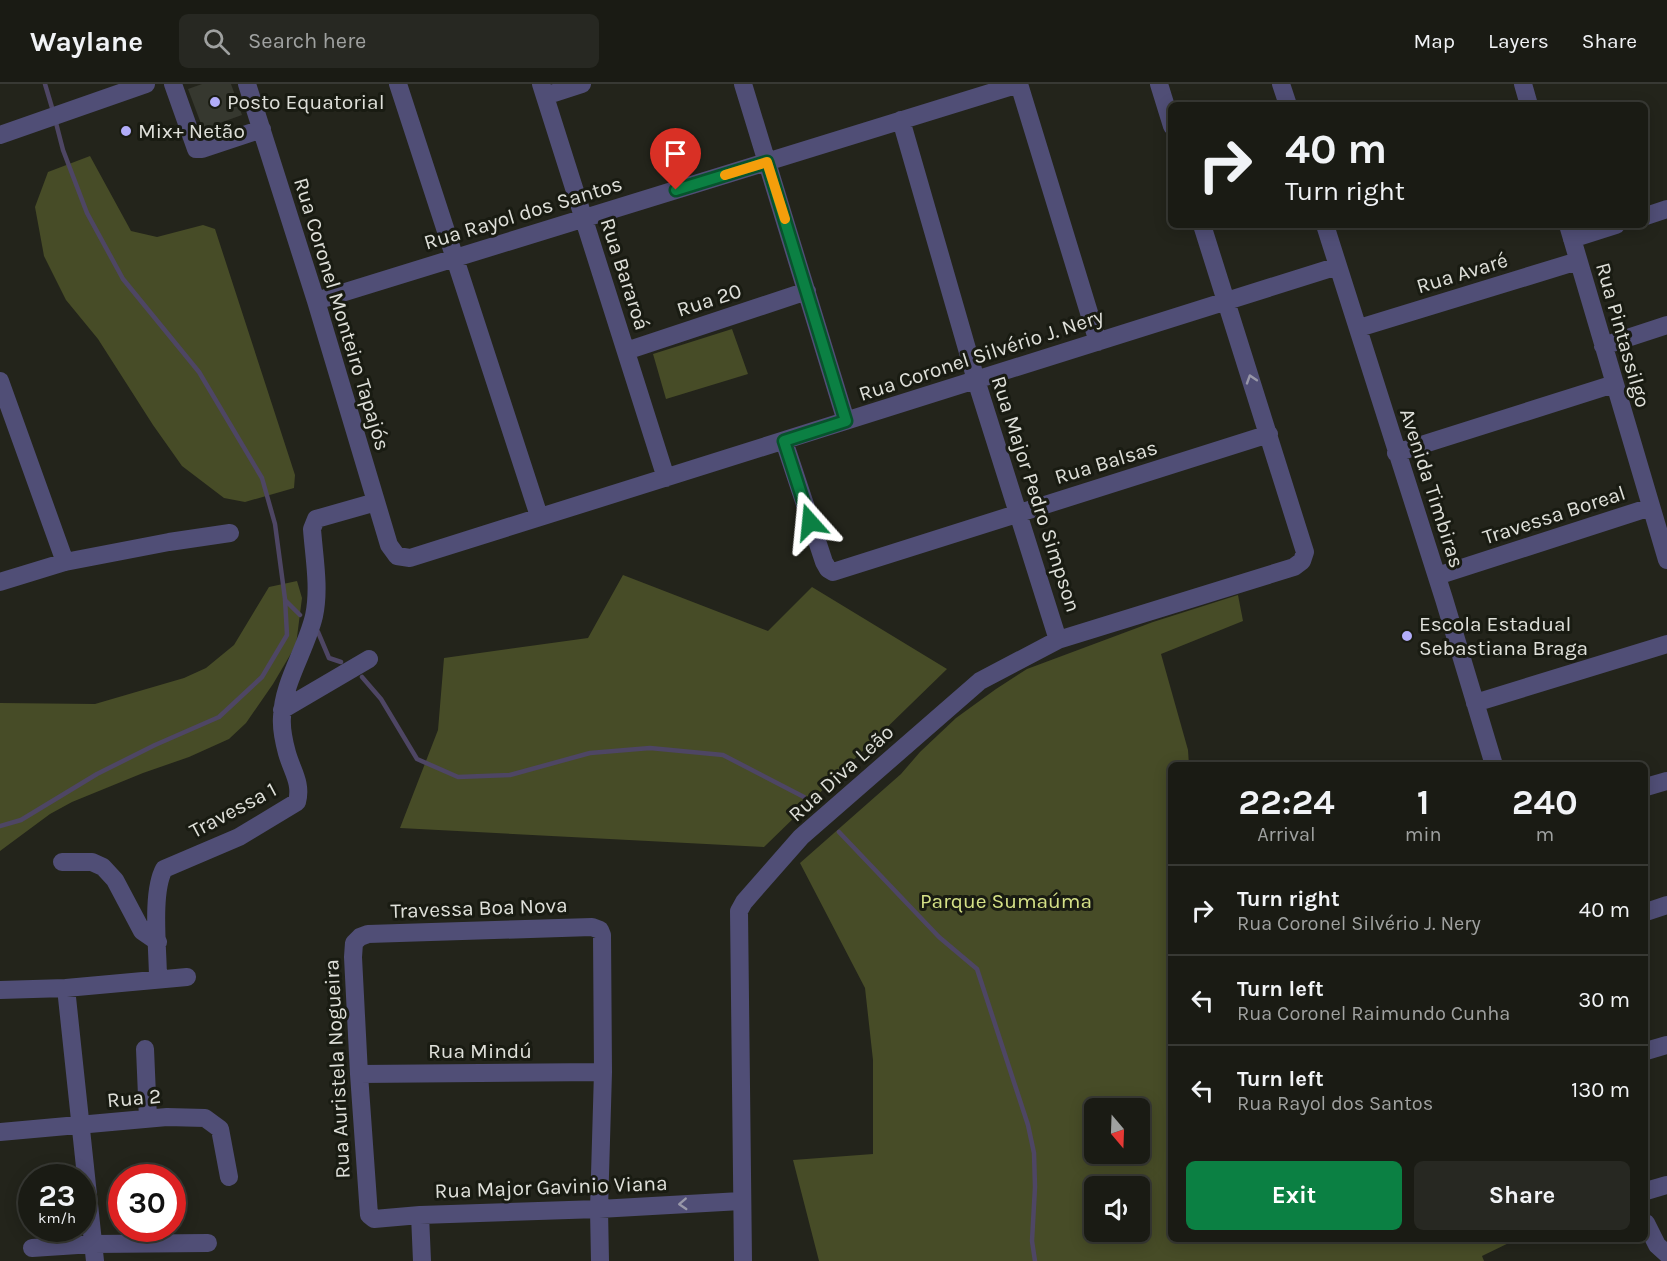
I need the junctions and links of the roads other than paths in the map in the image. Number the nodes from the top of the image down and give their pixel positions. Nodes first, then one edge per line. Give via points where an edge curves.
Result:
1 (146, 84) edge
2 (173, 84) edge
3 (247, 84) edge
4 (398, 84) edge
5 (582, 84) edge
6 (743, 84) edge
7 (1019, 84) edge
8 (1159, 84) edge
9 (1281, 84) edge
10 (1523, 84) edge
11 (543, 90) edge
12 (1286, 102) edge
13 (1528, 102) edge
14 (1168, 113) edge
15 (902, 120) junction
16 (262, 129) junction
17 (0, 135) edge
18 (767, 162) junction
19 (1667, 209) edge
20 (1648, 215) edge
21 (584, 219) junction
22 (1203, 228) edge
23 (1326, 228) edge
24 (1596, 228) edge
25 (1570, 232) edge
26 (455, 257) junction
27 (1578, 261) junction
28 (1338, 266) junction
29 (807, 291) junction
30 (1225, 301) junction
31 (316, 302) junction
32 (1667, 325) edge
33 (1359, 328) junction
34 (1098, 342) junction
35 (1603, 346) junction
36 (626, 351) junction
37 (976, 380) junction
38 (0, 381) edge
39 (1614, 384) junction
40 (6, 419) edge
41 (846, 421) junction
42 (1269, 434) junction
43 (784, 441) junction
44 (1396, 453) junction
45 (666, 478) junction
46 (376, 502) junction
47 (1651, 507) junction
48 (1019, 513) junction
49 (539, 516) junction
50 (230, 533) dead end
51 (397, 556) joint
52 (1667, 560) edge
53 (65, 562) junction
54 (1437, 576) junction
55 (0, 582) edge
56 (1058, 639) junction
57 (1667, 644) edge
58 (369, 659) dead end
59 (1475, 703) junction
60 (282, 710) junction
61 (1493, 762) edge
62 (1667, 781) edge
63 (1648, 786) edge
64 (62, 862) dead end
65 (1667, 905) edge
66 (1648, 911) edge
67 (368, 934) joint
68 (158, 942) junction
69 (187, 977) dead end
70 (159, 979) junction
71 (66, 988) junction
72 (0, 990) edge
73 (1667, 1045) edge
74 (145, 1049) dead end
75 (1648, 1050) edge
76 (603, 1072) junction
77 (359, 1074) junction
78 (148, 1119) junction
79 (80, 1126) junction
80 (0, 1132) edge
81 (229, 1177) dead end
82 (1667, 1185) edge
83 (1648, 1190) edge
84 (741, 1201) junction
85 (599, 1209) junction
86 (368, 1210) joint
87 (420, 1215) junction
88 (1648, 1227) edge
89 (208, 1243) dead end
90 (32, 1248) dead end
91 (94, 1252) edge
92 (1667, 1254) edge
93 (422, 1261) edge
94 (600, 1261) edge
95 (743, 1261) edge

1 - 17 street
2 - 16 street via 196,149
3 - 16 street, Rua Coronel Monteiro Tapajós
4 - 26 street
5 - 11 street
6 - 18 street
7 - 15 street, Rua Rayol dos Santos
7 - 34 street
8 - 14 street
9 - 12 street
10 - 13 street
11 - 21 street, Rua Bararoá
15 - 18 street, Rua Rayol dos Santos
15 - 37 street, Rua Major Pedro Simpson
16 - 31 street, Rua Coronel Monteiro Tapajós
18 - 21 street, Rua Rayol dos Santos
18 - 29 street
19 - 20 street
21 - 26 street, Rua Rayol dos Santos
21 - 36 street, Rua Bararoá
22 - 30 street
23 - 28 street, Avenida Timbiras
24 - 25 street
25 - 27 street, Rua Pintassilgo
26 - 31 street, Rua Rayol dos Santos
26 - 49 street
27 - 33 street, Rua Avaré
27 - 35 street, Rua Pintassilgo
28 - 30 street, Rua Coronel Silvério J. Nery
28 - 33 street, Avenida Timbiras
29 - 36 street, Rua 20
29 - 41 street
30 - 34 street, Rua Coronel Silvério J. Nery
42 -> 30 street
31 - 46 street, Rua Coronel Monteiro Tapajós
32 - 35 street
33 - 44 street, Avenida Timbiras
34 - 37 street, Rua Coronel Silvério J. Nery
35 - 39 street, Rua Pintassilgo
36 - 45 street, Rua Bararoá
37 - 41 street, Rua Coronel Silvério J. Nery
37 - 48 street, Rua Major Pedro Simpson
38 - 40 street
39 - 44 street
39 - 47 street, Rua Pintassilgo
40 - 53 street
41 - 43 street, Rua Coronel Silvério J. Nery
42 - 48 street, Rua Balsas
42 - 56 street, Rua Diva Leão via 1305,552 1302,561 1294,567
43 - 45 street, Rua Coronel Silvério J. Nery
43 - 48 street, Rua Balsas via 824,562 834,572
44 - 54 street, Avenida Timbiras
45 - 49 street, Rua Coronel Silvério J. Nery
46 - 51 street, Rua Coronel Monteiro Tapajós via 388,545
46 - 60 street, Travessa 1 via 314,522 314,618
47 - 52 street, Rua Pintassilgo
47 - 54 street, Travessa Boreal
48 - 56 street, Rua Major Pedro Simpson
49 - 51 street, Rua Coronel Silvério J. Nery via 410,558
50 - 53 street
53 - 55 street
54 - 59 street, Avenida Timbiras
56 - 84 street, Rua Diva Leão via 980,681 801,837 744,902 739,911
57 - 59 street
58 - 60 street
59 - 61 street, Avenida Timbiras
60 - 68 street, Travessa 1 via 287,754 297,777 297,802 239,837 164,869 157,895
62 - 63 street
64 - 68 street via 92,861 104,867 116,880 142,931
65 - 66 street
67 - 76 street, Travessa Boa Nova via 592,927 600,930
67 - 77 street, Rua Auristela Nogueira via 354,943 353,957
68 - 70 street, Travessa 1
69 - 70 street
70 - 71 street
71 - 72 street
71 - 79 street
73 - 75 street
74 - 78 street
76 - 77 street, Rua Mindú
76 - 85 street
77 - 86 street, Rua Auristela Nogueira
78 - 79 street, Rua 2
78 - 81 street, Rua 2 via 205,1118 220,1129
79 - 80 street, Rua 2
79 - 91 street
82 - 83 street
84 -> 85 street, Rua Major Gavinio Viana
84 - 95 street, Rua Diva Leão
85 - 87 street, Rua Major Gavinio Viana
85 - 94 street
86 - 87 street, Rua Major Gavinio Viana via 374,1218
87 - 93 street
88 - 92 street
89 - 91 street
90 - 91 street

